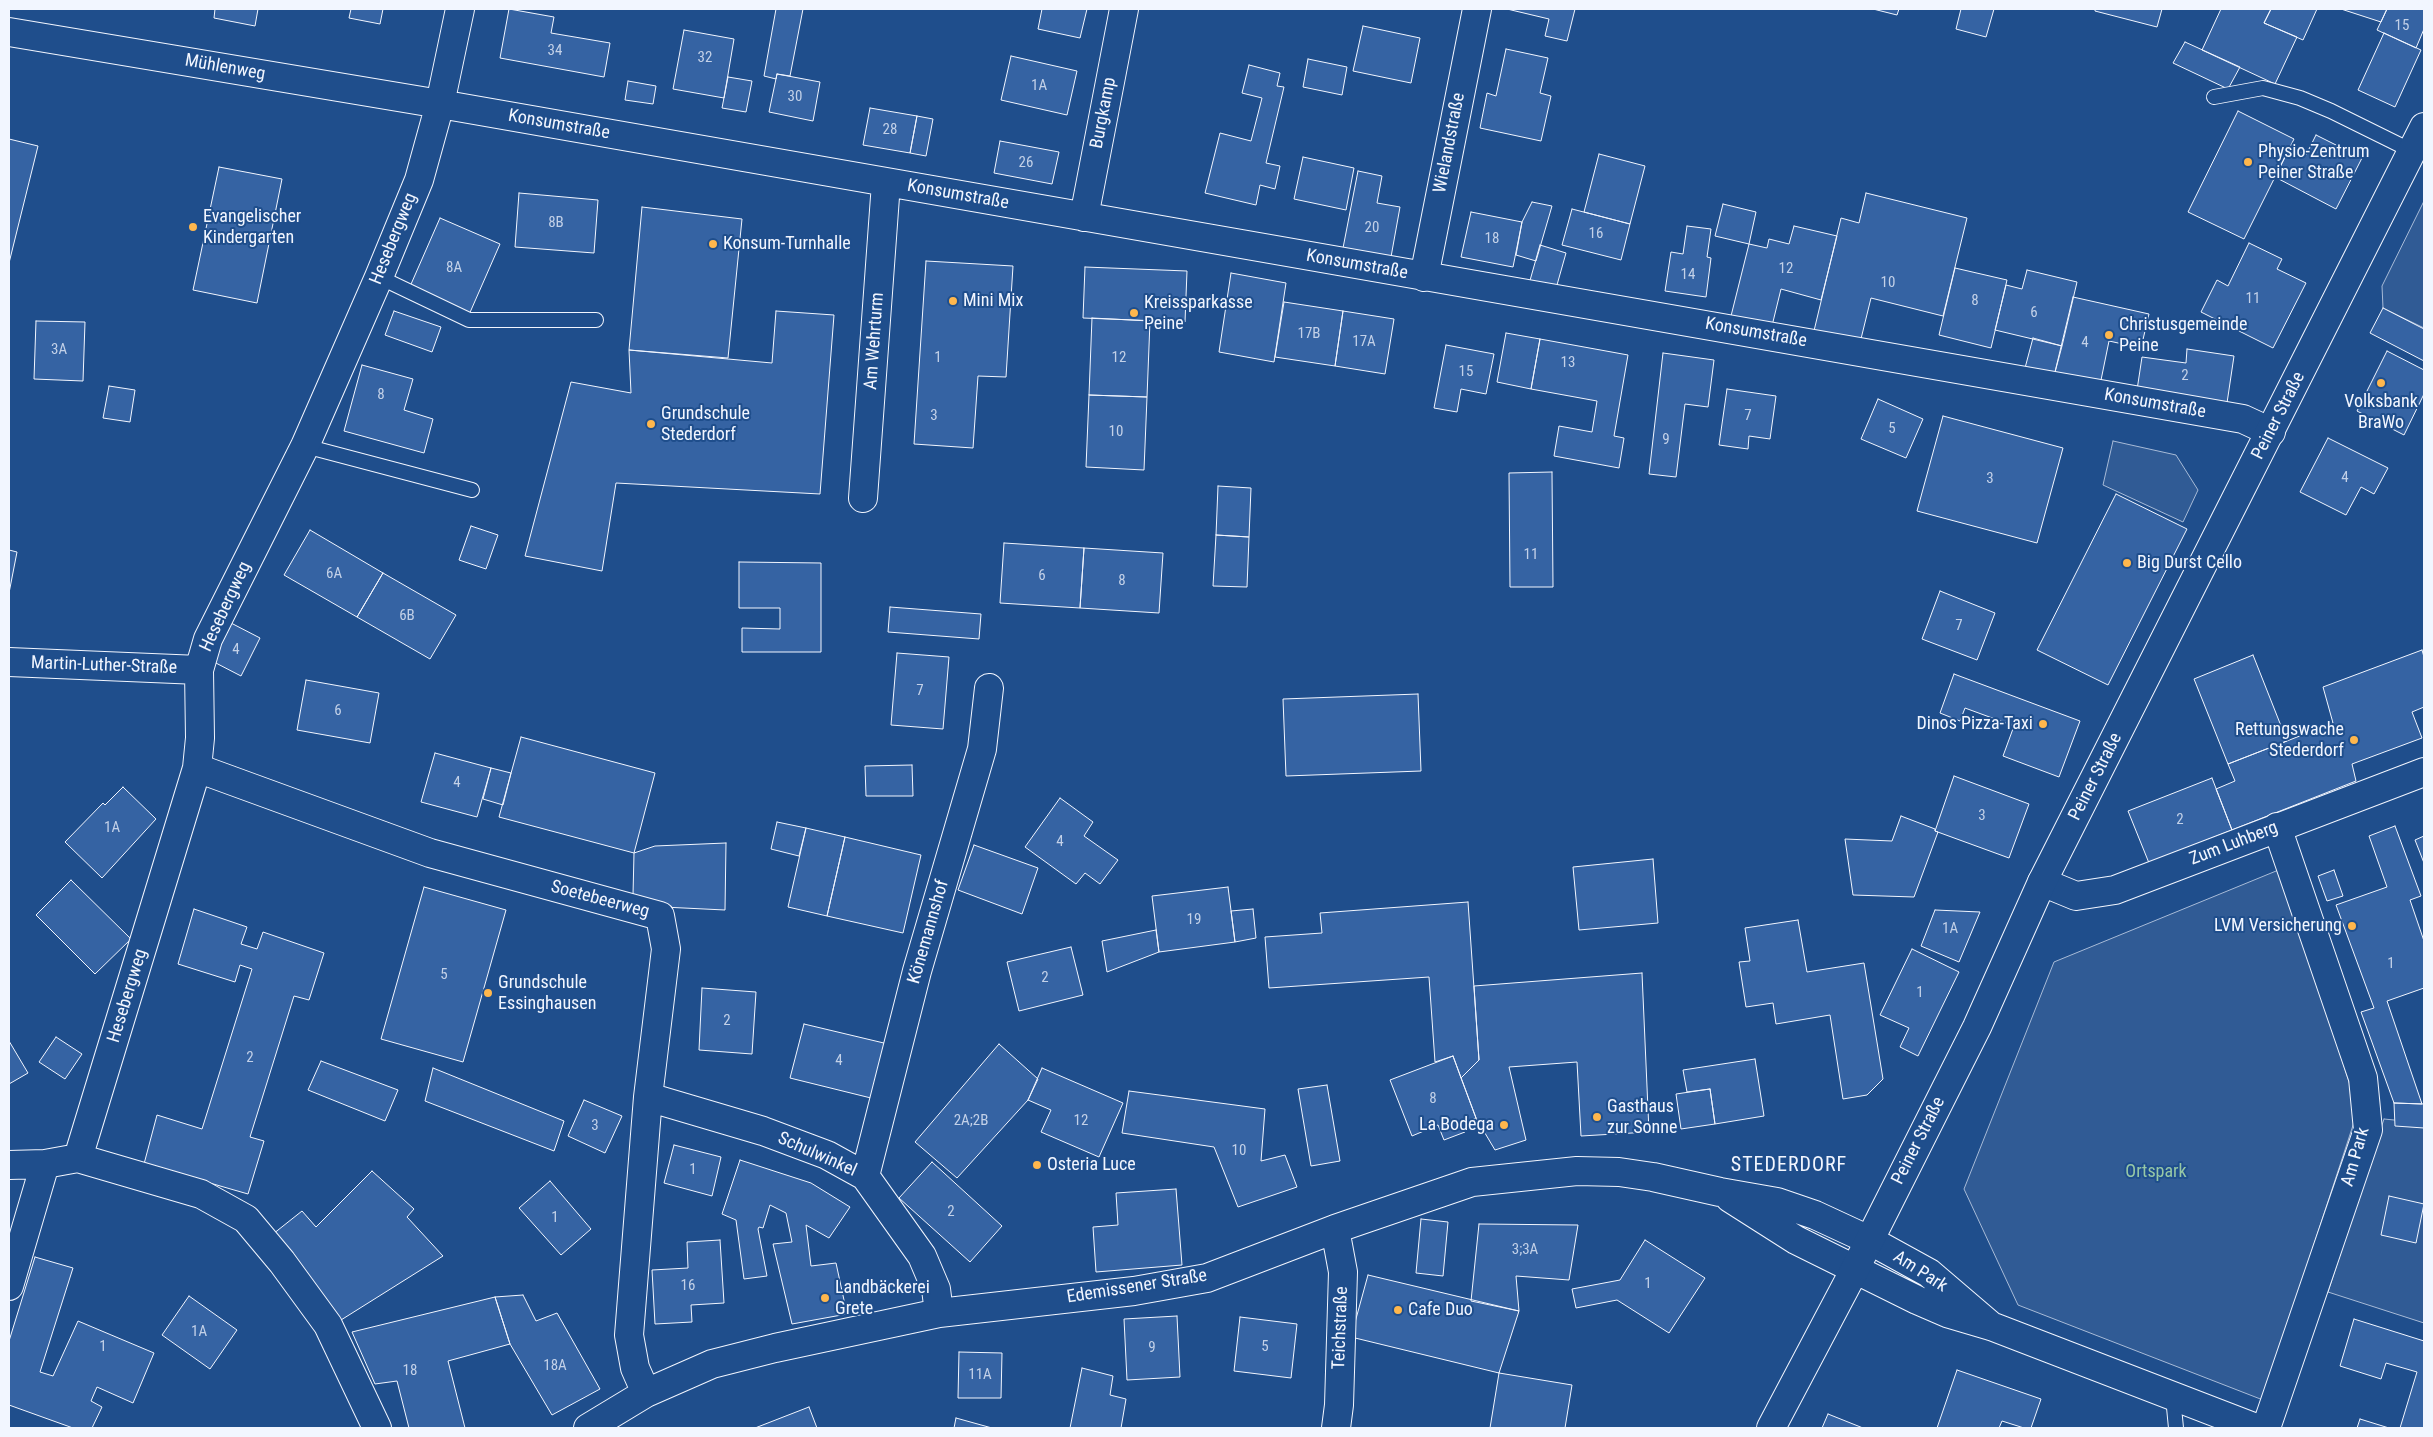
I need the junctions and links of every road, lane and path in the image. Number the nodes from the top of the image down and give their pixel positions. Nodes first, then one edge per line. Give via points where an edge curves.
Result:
1 (460, 9) edge
2 (1124, 9) edge
3 (1477, 9) edge
4 (9, 32) edge
5 (2214, 97) dead end
6 (440, 104) junction
7 (2424, 127) edge
8 (2412, 151) junction
9 (886, 183) junction
10 (1084, 217) junction
11 (379, 277) junction
12 (1424, 277) junction
13 (596, 320) dead end
14 (2271, 432) junction
15 (305, 446) junction
16 (472, 490) dead end
17 (863, 498) dead end
18 (9, 662) edge
19 (199, 670) junction
20 (990, 688) dead end
21 (197, 768) junction
22 (2424, 772) edge
23 (2277, 827) junction
24 (2042, 882) junction
25 (648, 1097) junction
26 (78, 1158) junction
27 (46, 1164) junction
28 (9, 1165) edge
29 (865, 1176) junction
30 (1720, 1192) junction
31 (1335, 1229) junction
32 (1869, 1240) junction
33 (1854, 1271) junction
34 (9, 1286) edge
35 (939, 1313) junction
36 (1991, 1326) junction
37 (646, 1393) junction
38 (2173, 1397) junction
39 (377, 1428) edge
40 (588, 1428) edge
41 (1336, 1428) edge
42 (1771, 1428) edge
43 (2176, 1428) edge
44 (2256, 1428) edge
45 (2266, 1428) edge

1 - 6 street, Hesebergweg
2 - 10 street, Burgkamp
3 - 12 street, Wielandstraße
4 - 6 street, Mühlenweg
5 - 8 lane via 2263,88 2331,110
6 - 9 street, Konsumstraße
6 - 11 street, Hesebergweg via 419,180
7 - 8 street, Peiner Straße
8 - 14 street, Peiner Straße
9 - 10 street, Konsumstraße
9 - 17 street, Am Wehrturm
10 - 12 street, Konsumstraße
11 - 13 lane via 469,320
11 - 15 street, Hesebergweg
12 - 14 street, Konsumstraße via 2243,419
14 - 24 street, Peiner Straße
15 - 16 lane
15 - 19 street, Hesebergweg via 208,639
18 - 19 street, Martin-Luther-Straße
19 - 21 street, Hesebergweg
20 - 29 street, Könemannshof via 982,749 917,971
21 - 25 street, Soetebeerweg via 430,853 660,916 666,949
21 - 26 street, Hesebergweg
22 - 23 street, Zum Luhberg
23 - 24 street, Zum Luhberg via 2114,890 2076,896
23 - 45 street, Am Park via 2363,1078 2368,1130
24 - 32 street, Peiner Straße via 1978,1026
25 - 29 street, Schulwinkel via 827,1155
25 - 37 street, Soetebeerweg via 629,1335 635,1368
26 - 27 street
26 - 39 street via 201,1194 246,1219 328,1325
27 - 28 street
27 - 34 street
29 - 35 street, Schulwinkel via 922,1256 936,1289
30 - 31 street, Edemissener Straße via 1619,1172 1577,1171 1472,1182
30 - 32 street, Edemissener Straße via 1777,1202
30 - 33 street, Edemissener Straße via 1796,1240
31 - 35 street, Edemissener Straße via 1207,1278 1134,1292
31 - 41 street, Teichstraße via 1343,1272
32 - 33 street, Peiner Straße
32 - 36 street, Am Park via 1929,1273
33 - 36 street, Am Park via 1932,1307
33 - 42 street, Peiner Straße
35 - 37 street, Edemissener Straße via 712,1364
36 - 38 street, Am Park
37 - 40 street, Edemissener Straße
38 - 43 lane
38 - 44 street, Am Park

